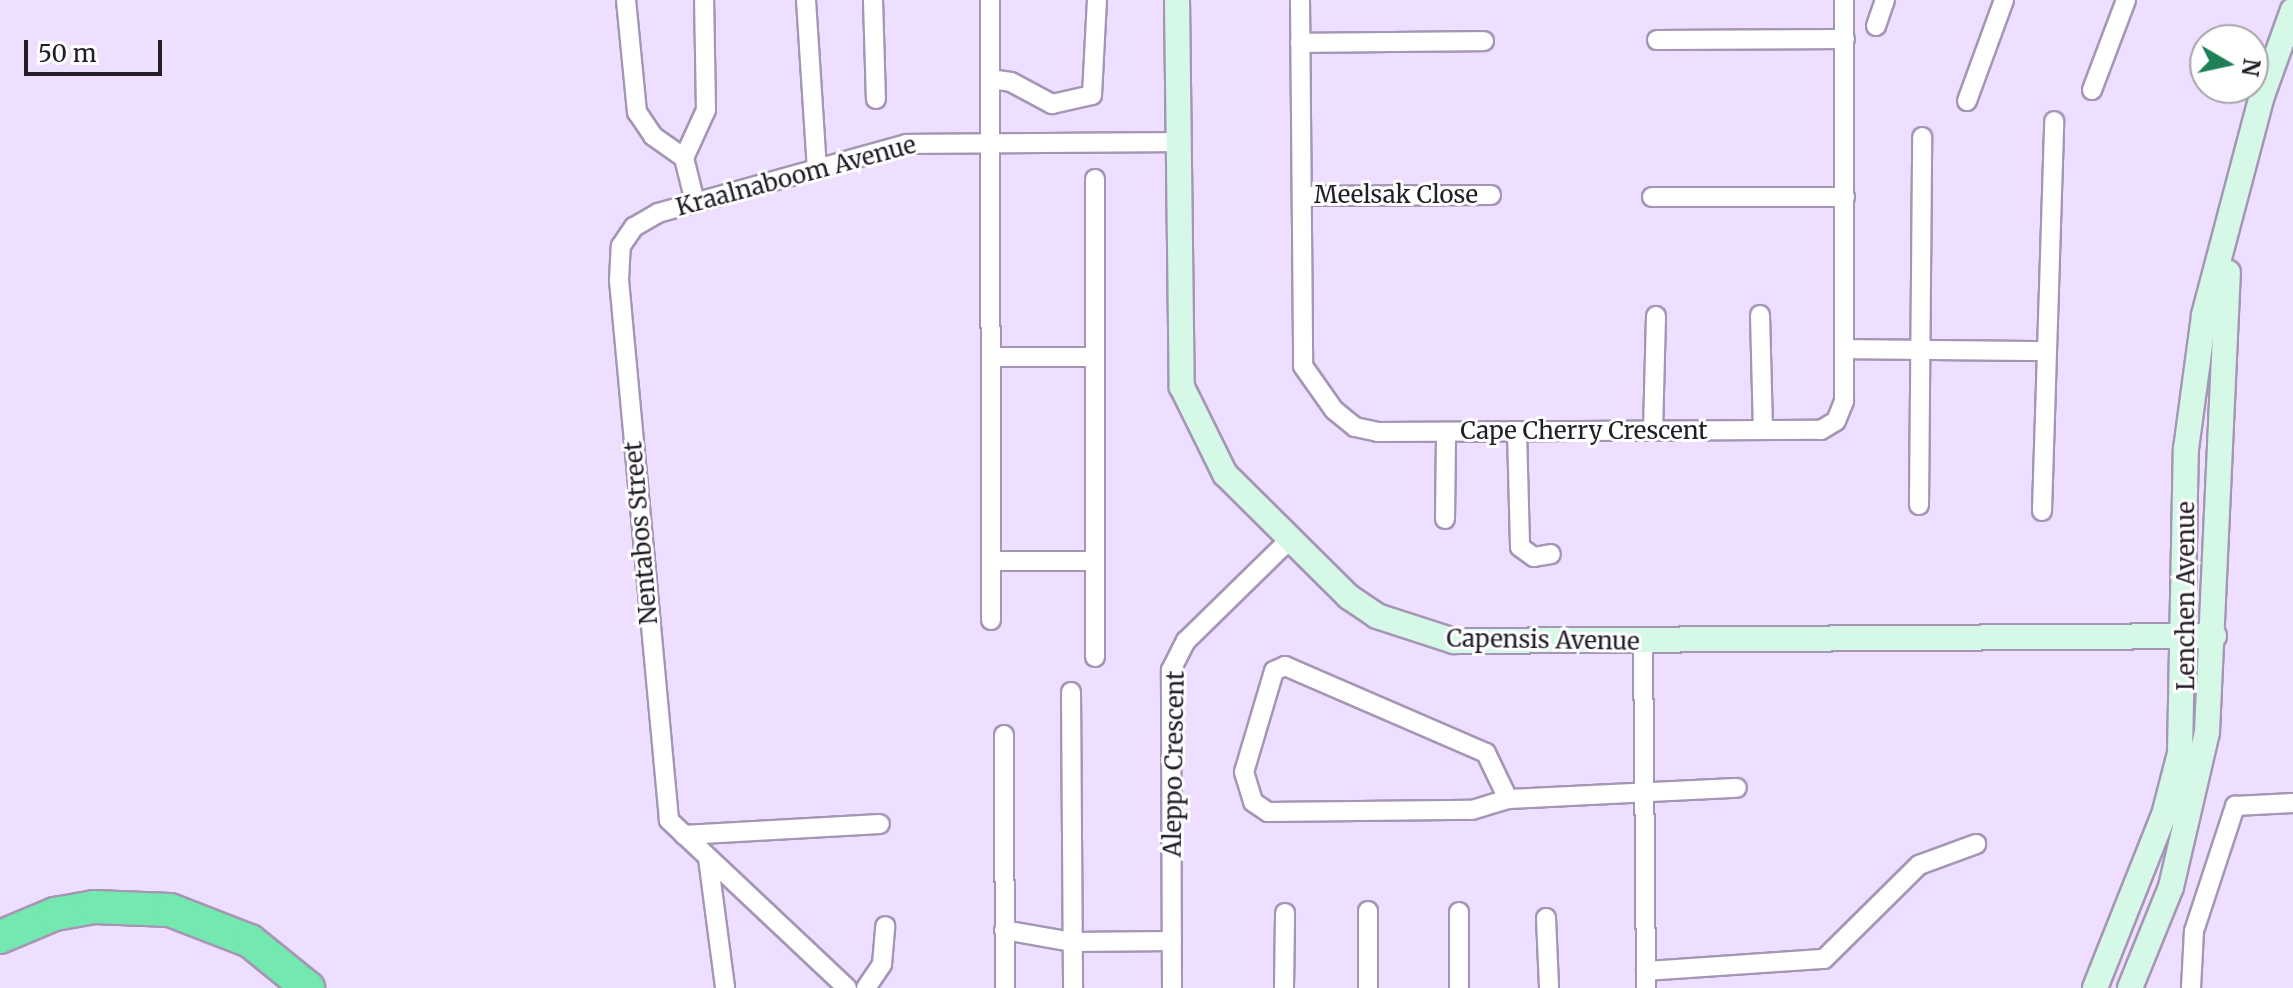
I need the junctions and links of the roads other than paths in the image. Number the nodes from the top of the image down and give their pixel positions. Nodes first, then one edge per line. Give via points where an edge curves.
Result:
1 (626, 0) edge
2 (704, 0) edge
3 (806, 0) edge
4 (873, 0) edge
5 (990, 0) edge
6 (1097, 0) edge
7 (1177, 0) edge
8 (1300, 0) edge
9 (1844, 0) edge
10 (1885, 0) edge
11 (2004, 0) edge
12 (2126, 0) edge
13 (2293, 10) edge
14 (1876, 26) dead end
15 (1845, 39) junction
16 (1657, 40) dead end
17 (1484, 41) dead end
18 (1300, 43) junction
19 (990, 79) junction
20 (2092, 90) dead end
21 (876, 99) dead end
22 (1967, 101) dead end
23 (2054, 121) dead end
24 (1922, 137) dead end
25 (991, 141) junction
26 (1177, 142) junction
27 (684, 158) junction
28 (817, 170) junction
29 (1095, 179) dead end
30 (2236, 194) junction
31 (1491, 195) dead end
32 (1302, 196) junction
33 (1652, 197) dead end
34 (1845, 197) junction
35 (695, 202) junction
36 (621, 246) joint
37 (1760, 315) dead end
38 (1656, 316) dead end
39 (1644, 348) dead end
40 (1844, 349) junction
41 (1920, 349) junction
42 (2047, 351) junction
43 (992, 357) junction
44 (1095, 357) junction
45 (1763, 430) junction
46 (1517, 431) junction
47 (1649, 431) junction
48 (1446, 432) junction
49 (1919, 505) dead end
50 (2042, 511) dead end
51 (1445, 519) dead end
52 (1291, 538) junction
53 (1551, 554) dead end
54 (992, 561) junction
55 (1095, 561) junction
56 (991, 620) dead end
57 (2214, 636) junction
58 (2186, 637) junction
59 (1643, 641) junction
60 (1095, 657) dead end
61 (1071, 692) dead end
62 (1004, 735) dead end
63 (1645, 788) junction
64 (1737, 788) dead end
65 (1508, 799) junction
66 (2293, 803) edge
67 (880, 824) dead end
68 (684, 835) junction
69 (1976, 844) dead end
70 (708, 858) junction
71 (1368, 911) dead end
72 (1459, 912) dead end
73 (1285, 913) dead end
74 (1546, 918) dead end
75 (885, 926) dead end
76 (1004, 930) junction
77 (0, 937) edge
78 (1172, 941) junction
79 (1073, 942) junction
80 (1646, 979) edge
81 (308, 988) edge
82 (725, 988) edge
83 (847, 988) edge
84 (866, 988) edge
85 (1005, 988) edge
86 (1073, 988) edge
87 (1172, 988) edge
88 (1284, 988) edge
89 (1368, 988) edge
90 (1459, 988) edge
91 (1549, 988) edge
92 (2095, 988) edge
93 (2130, 988) edge
94 (2191, 988) edge

1 - 27 street via 637,112 653,136
2 - 27 street via 706,110
3 - 28 street
4 - 21 street
5 - 19 street
6 - 19 street via 1092,95 1052,104 1011,82
7 - 26 main road, Capensis Avenue
8 - 18 street, Cape Cherry Crescent
9 - 15 street, Cape Cherry Crescent
10 - 14 street
11 - 22 street
12 - 20 street
13 - 30 main road, Lenchen Avenue
15 - 16 street
15 - 34 street, Cape Cherry Crescent
17 - 18 street
18 - 32 street, Cape Cherry Crescent
19 - 25 street
23 - 42 street
24 - 41 street
25 - 26 street, Kraalnaboom Avenue
25 - 28 street, Kraalnaboom Avenue via 906,144
25 - 43 street
26 - 52 main road, Capensis Avenue via 1182,387 1213,458
27 - 35 street
28 - 35 street, Kraalnaboom Avenue
29 - 44 street
30 - 57 main road, Lenchen Avenue via 2218,385
30 - 58 main road, Lenchen Avenue via 2204,315 2188,436
31 - 32 street, Meelsak Close
32 - 48 street, Cape Cherry Crescent via 1301,351 1312,385 1355,427
33 - 34 street
34 - 40 street, Cape Cherry Crescent
35 - 36 street, Kraalnaboom Avenue via 642,220
36 - 68 street, Nentabos Street via 619,280 669,820
37 - 45 street
38 - 47 street
39 - 47 street
40 - 41 street
40 - 45 street, Cape Cherry Crescent via 1844,401 1836,421 1821,430
41 - 42 street
41 - 49 street
42 - 50 street
43 - 44 street
43 - 54 street
44 - 55 street
45 - 47 street, Cape Cherry Crescent
46 - 47 street, Cape Cherry Crescent
46 - 48 street, Cape Cherry Crescent
46 - 53 street via 1520,547 1534,557
48 - 51 street
52 - 59 main road, Capensis Avenue via 1349,597 1436,639
52 - 78 street, Aleppo Crescent via 1186,641 1171,670
54 - 55 street
54 - 56 street
55 - 60 street
57 - 58 main road, Capensis Avenue
57 - 93 main road, Lenchen Avenue via 2207,732 2191,823
58 - 59 main road, Capensis Avenue
58 - 92 main road, Lenchen Avenue via 2185,714 2168,801
59 - 63 street
61 - 79 street
62 - 76 street
63 - 64 street
63 - 65 street
63 - 80 street
65 - 65 street via 1472,810 1259,808 1245,766 1274,671 1285,666 1486,753
66 - 94 street via 2235,806 2194,931
67 - 68 street
68 - 70 street
69 - 80 street via 1919,865 1824,959
70 - 82 street
70 - 83 street
71 - 89 street
72 - 90 street
73 - 88 street
74 - 91 street
75 - 84 street via 882,964
76 - 79 street
76 - 85 street
77 - 81 highway via 55,914 94,907 170,910 250,941
78 - 79 street
78 - 87 street, Aleppo Crescent
79 - 86 street

